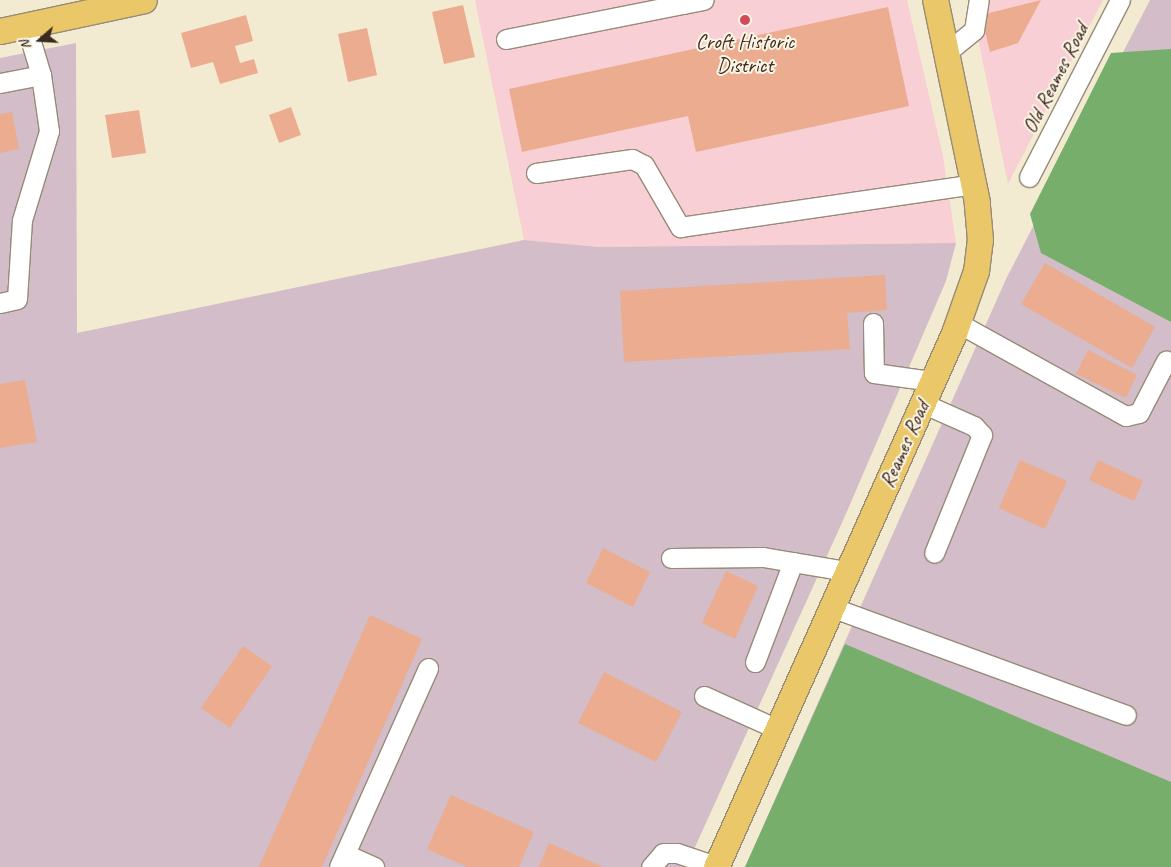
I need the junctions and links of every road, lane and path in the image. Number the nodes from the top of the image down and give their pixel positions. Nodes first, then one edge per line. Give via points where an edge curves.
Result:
1 (144, 0) edge
2 (704, 0) edge
3 (935, 0) edge
4 (979, 0) edge
5 (1120, 0) edge
6 (683, 2) edge
7 (26, 25) junction
8 (0, 31) edge
9 (506, 39) dead end
10 (946, 52) junction
11 (41, 75) junction
12 (0, 83) edge
13 (536, 173) dead end
14 (1029, 177) dead end
15 (974, 184) junction
16 (0, 303) edge
17 (958, 323) junction
18 (873, 324) dead end
19 (1166, 361) dead end
20 (932, 381) junction
21 (922, 404) junction
22 (934, 553) dead end
23 (671, 558) dead end
24 (793, 562) junction
25 (847, 571) junction
26 (831, 607) junction
27 (755, 662) dead end
28 (428, 668) dead end
29 (704, 696) dead end
30 (1126, 715) dead end
31 (777, 729) junction
32 (342, 860) edge
33 (374, 867) edge
34 (651, 867) edge
35 (716, 867) edge

1 - 7 main road
2 - 6 street
3 - 10 main road, Reames Road
4 - 10 street via 974,30
5 - 14 street, Old Reames Road
6 - 9 street
7 - 8 main road
7 - 11 street
10 - 15 main road, Reames Road
11 - 12 street
11 - 16 street via 49,131 22,220 18,299
13 - 15 street via 632,159 644,165 680,228
15 - 17 main road, Reames Road via 980,240 976,271
17 - 19 street via 1126,416 1139,413
17 - 20 main road, Reames Road
18 - 20 street via 874,373
20 - 21 main road, Reames Road
21 - 22 street via 974,426 982,435
21 - 25 main road, Reames Road
23 - 24 street via 763,557
24 - 25 street
24 - 27 street
25 - 26 main road, Reames Road
26 - 30 street via 950,655
26 - 31 main road, Reames Road
28 - 32 street
29 - 31 street
31 - 35 main road, Reames Road
32 - 33 street
34 - 35 street via 663,853 677,853

